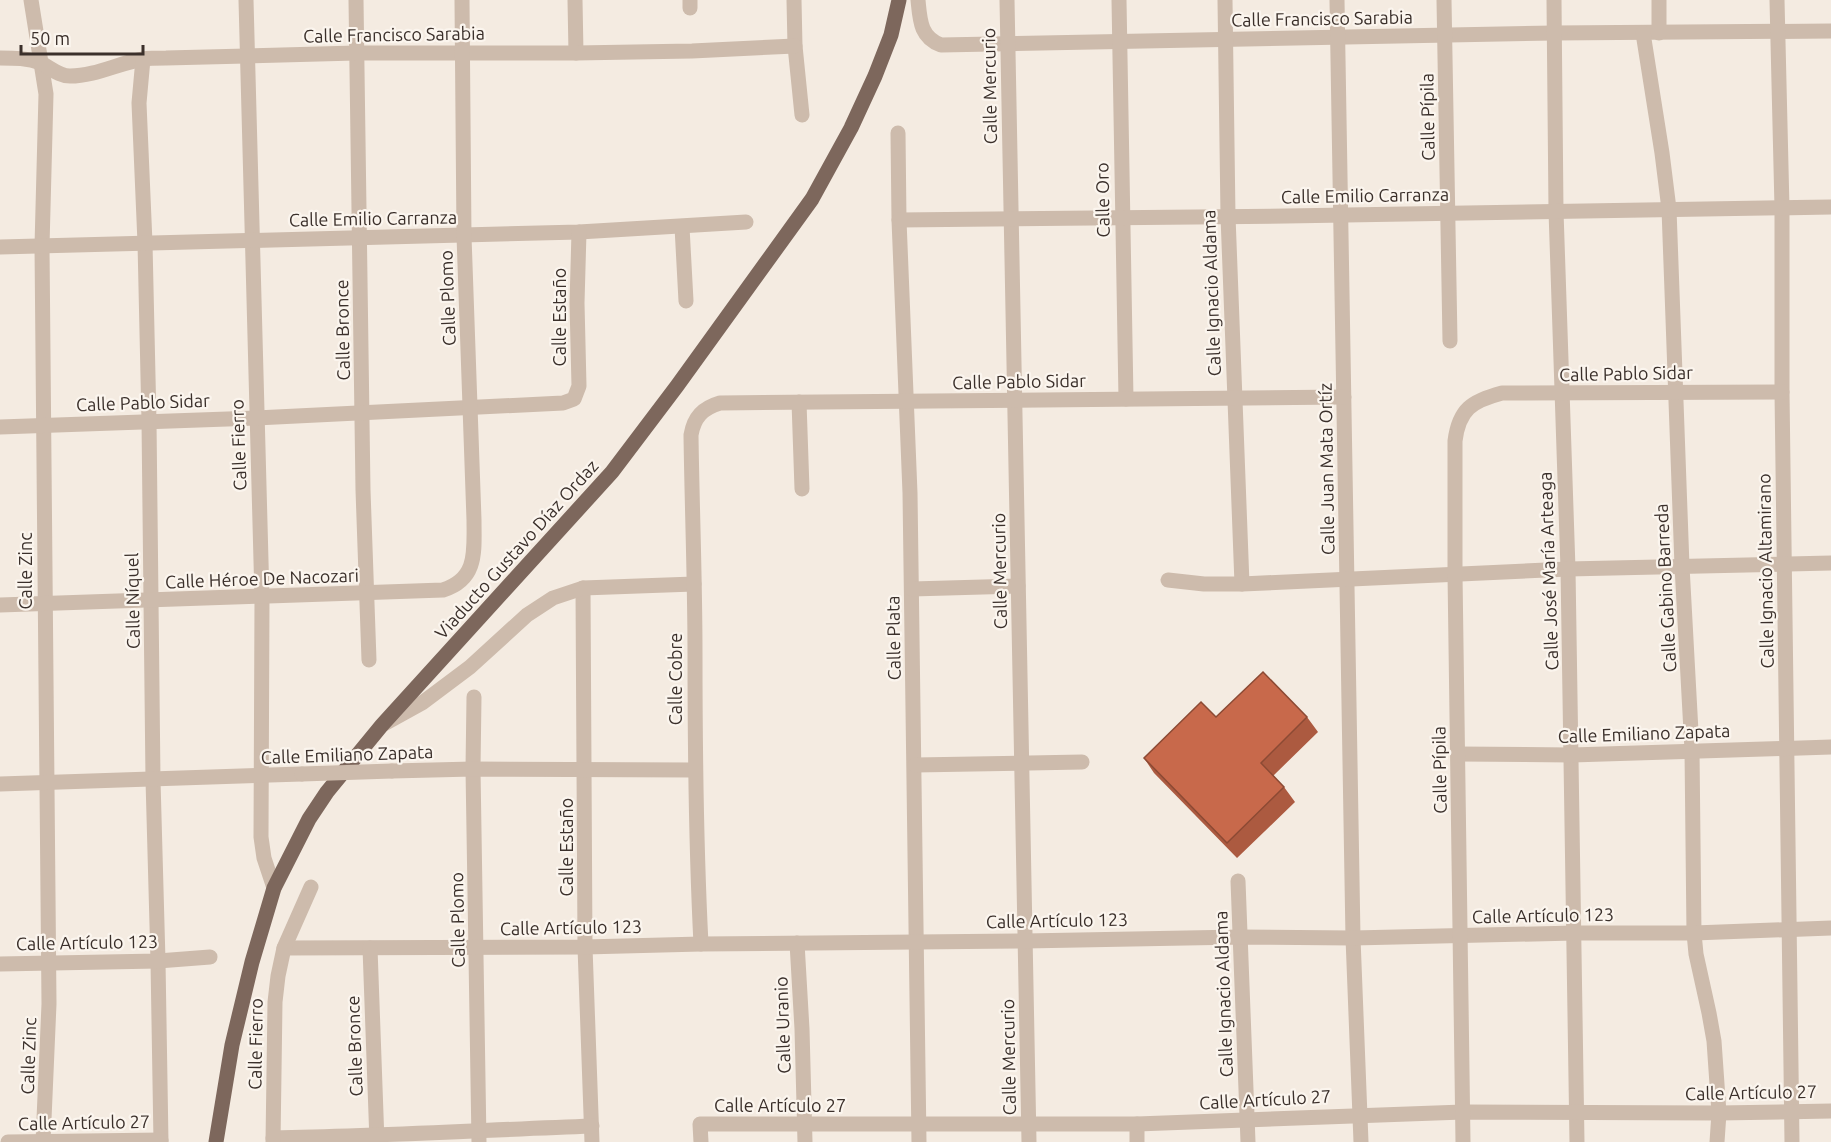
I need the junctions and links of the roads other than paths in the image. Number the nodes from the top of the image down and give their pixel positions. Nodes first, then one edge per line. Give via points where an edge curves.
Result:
1 (31, 0) edge
2 (246, 0) edge
3 (356, 0) edge
4 (462, 0) edge
5 (575, 0) edge
6 (794, 0) edge
7 (899, 0) edge
8 (918, 0) edge
9 (1007, 0) edge
10 (1119, 0) edge
11 (1225, 0) edge
12 (1337, 0) edge
13 (1444, 0) edge
14 (1554, 0) edge
15 (1659, 0) edge
16 (1777, 0) edge
17 (1831, 31) edge
18 (1778, 32) junction
19 (1554, 33) junction
20 (1643, 33) junction
21 (1659, 33) junction
22 (1444, 35) junction
23 (1337, 37) junction
24 (1225, 39) junction
25 (1119, 41) junction
26 (1007, 43) junction
27 (795, 46) junction
28 (462, 52) junction
29 (356, 53) junction
30 (576, 53) junction
31 (248, 56) junction
32 (0, 58) edge
33 (143, 59) junction
34 (42, 64) junction
35 (802, 116) dead end
36 (898, 133) dead end
37 (1831, 207) edge
38 (1782, 208) junction
39 (1670, 209) junction
40 (1556, 211) junction
41 (1448, 213) junction
42 (1341, 214) junction
43 (1228, 216) junction
44 (1122, 217) junction
45 (1012, 219) junction
46 (899, 220) junction
47 (746, 222) dead end
48 (682, 226) junction
49 (579, 232) junction
50 (464, 236) junction
51 (361, 237) junction
52 (254, 239) junction
53 (145, 243) junction
54 (42, 246) junction
55 (0, 247) edge
56 (686, 301) dead end
57 (1450, 341) dead end
58 (1677, 391) junction
59 (1782, 392) junction
60 (1562, 393) junction
61 (1344, 397) junction
62 (1234, 398) junction
63 (574, 399) joint
64 (1126, 399) junction
65 (1015, 400) junction
66 (908, 401) junction
67 (799, 402) junction
68 (1472, 403) joint
69 (471, 408) junction
70 (362, 413) junction
71 (698, 415) joint
72 (256, 418) junction
73 (149, 421) junction
74 (44, 426) junction
75 (0, 427) edge
76 (802, 489) dead end
77 (1831, 563) edge
78 (1682, 566) junction
79 (1784, 566) junction
80 (1568, 569) junction
81 (1455, 574) junction
82 (1348, 579) junction
83 (1168, 580) dead end
84 (694, 584) junction
85 (1242, 584) junction
86 (1018, 586) junction
87 (453, 587) joint
88 (583, 588) junction
89 (912, 589) junction
90 (366, 594) junction
91 (262, 598) junction
92 (152, 601) junction
93 (45, 604) junction
94 (0, 605) edge
95 (369, 660) dead end
96 (474, 697) dead end
97 (382, 725) junction
98 (1831, 747) edge
99 (1787, 749) junction
100 (1692, 750) junction
101 (1458, 754) junction
102 (1572, 755) junction
103 (1082, 762) dead end
104 (1022, 764) junction
105 (915, 765) junction
106 (473, 769) junction
107 (694, 770) junction
108 (585, 771) junction
109 (261, 776) junction
110 (153, 780) junction
111 (46, 783) junction
112 (0, 784) edge
113 (1238, 881) dead end
114 (311, 887) dead end
115 (274, 888) junction
116 (1789, 928) junction
117 (1831, 928) edge
118 (1575, 933) junction
119 (1694, 933) junction
120 (1461, 935) junction
121 (1240, 937) junction
122 (1353, 938) junction
123 (1025, 941) junction
124 (917, 942) junction
125 (797, 943) junction
126 (701, 944) junction
127 (477, 947) junction
128 (585, 947) junction
129 (284, 948) junction
130 (370, 948) junction
131 (210, 957) dead end
132 (158, 961) junction
133 (49, 963) junction
134 (0, 964) edge
135 (1831, 1111) edge
136 (1463, 1112) junction
137 (1577, 1112) junction
138 (1791, 1112) junction
139 (1719, 1113) junction
140 (1361, 1114) junction
141 (1248, 1121) junction
142 (1028, 1123) junction
143 (805, 1124) junction
144 (1137, 1124) junction
145 (919, 1125) junction
146 (592, 1134) edge
147 (479, 1136) edge
148 (376, 1139) edge
149 (273, 1140) edge
150 (161, 1141) edge
151 (8, 1142) edge
152 (43, 1142) edge
153 (216, 1142) edge
154 (701, 1142) edge
155 (805, 1142) edge
156 (919, 1142) edge
157 (1029, 1142) edge
158 (1137, 1142) edge
159 (1248, 1142) edge
160 (1361, 1142) edge
161 (1463, 1142) edge
162 (1577, 1142) edge
163 (1718, 1142) edge
164 (1792, 1142) edge

1 - 34 street, Calle Zinc
2 - 31 street, Calle Fierro
3 - 29 street, Calle Bronce
4 - 28 street, Calle Plomo
5 - 30 street
6 - 27 street
7 - 97 main road, Viaducto Gustavo Díaz Ordaz via 875,76 812,199 612,472
8 - 26 street, Calle Francisco Sarabia via 923,30 941,45
9 - 26 street, Calle Mercurio
10 - 25 street, Calle Oro
11 - 24 street, Calle Ignacio Aldama
12 - 23 street, Calle Juan Mata Ortíz
13 - 22 street, Calle Pípila
14 - 19 street, Calle José María Arteaga
15 - 21 street
16 - 18 street, Calle Ignacio Altamirano
17 - 18 street, Calle Francisco Sarabia
18 - 21 street, Calle Francisco Sarabia
18 - 38 street, Calle Ignacio Altamirano
19 - 20 street, Calle Francisco Sarabia
19 - 22 street, Calle Francisco Sarabia
19 - 40 street, Calle José María Arteaga
20 - 21 street, Calle Francisco Sarabia
20 - 39 street, Calle Gabino Barreda
22 - 23 street, Calle Francisco Sarabia
22 - 41 street, Calle Pípila
23 - 24 street, Calle Francisco Sarabia
23 - 42 street, Calle Juan Mata Ortíz
24 - 25 street, Calle Francisco Sarabia
24 - 43 street, Calle Ignacio Aldama
25 - 26 street, Calle Francisco Sarabia
25 - 44 street, Calle Oro
26 - 45 street, Calle Mercurio
27 - 30 street, Calle Francisco Sarabia
27 - 35 street
28 - 29 street, Calle Francisco Sarabia
28 - 30 street, Calle Francisco Sarabia
28 - 50 street, Calle Plomo
29 - 31 street, Calle Francisco Sarabia
29 - 51 street, Calle Bronce
31 - 33 street, Calle Francisco Sarabia
31 - 52 street, Calle Fierro
32 - 34 street, Calle Francisco Sarabia
33 - 34 street, Calle Francisco Sarabia via 70,76
33 - 53 street, Calle Níquel via 139,103
34 - 54 street, Calle Zinc via 46,94
36 - 46 street, Calle Plata
37 - 38 street, Calle Emilio Carranza
38 - 39 street, Calle Emilio Carranza
38 - 59 street, Calle Ignacio Altamirano
39 - 40 street, Calle Emilio Carranza
39 - 58 street, Calle Gabino Barreda
40 - 41 street, Calle Emilio Carranza
40 - 60 street, Calle José María Arteaga
41 - 42 street, Calle Emilio Carranza
41 - 57 street, Calle Pípila
42 - 43 street, Calle Emilio Carranza
42 - 61 street, Calle Juan Mata Ortíz
43 - 44 street, Calle Emilio Carranza
43 - 62 street, Calle Ignacio Aldama
44 - 45 street, Calle Emilio Carranza
44 - 64 street, Calle Oro
45 - 46 street, Calle Emilio Carranza
45 - 65 street, Calle Mercurio
46 - 66 street, Calle Plata
47 - 48 street, Calle Emilio Carranza
48 - 49 street, Calle Emilio Carranza
48 - 56 street
49 - 50 street, Calle Emilio Carranza
49 - 63 street, Calle Estaño via 579,386
50 - 51 street, Calle Emilio Carranza
50 - 69 street, Calle Plomo
51 - 52 street, Calle Emilio Carranza
51 - 70 street, Calle Bronce
52 - 53 street, Calle Emilio Carranza
52 - 72 street, Calle Fierro
53 - 54 street, Calle Emilio Carranza
53 - 73 street, Calle Níquel
54 - 55 street, Calle Emilio Carranza
54 - 74 street, Calle Zinc
58 - 59 street, Calle Pablo Sidar
58 - 60 street, Calle Pablo Sidar
58 - 78 street, Calle Gabino Barreda
59 - 79 street, Calle Ignacio Altamirano
60 - 68 street, Calle Pablo Sidar via 1502,393
60 - 80 street, Calle José María Arteaga
61 - 62 street, Calle Pablo Sidar
61 - 82 street, Calle Juan Mata Ortíz
62 - 64 street, Calle Pablo Sidar
62 - 85 street, Calle Ignacio Aldama
63 - 69 street, Calle Pablo Sidar via 549,405
64 - 65 street, Calle Pablo Sidar
65 - 66 street, Calle Pablo Sidar
65 - 86 street, Calle Mercurio
66 - 67 street, Calle Pablo Sidar
66 - 89 street, Calle Plata
67 - 71 street, Calle Pablo Sidar via 720,403
67 - 76 street
68 - 81 street, Calle Pípila via 1456,425
69 - 70 street, Calle Pablo Sidar
69 - 87 street, Calle Plomo via 474,553 469,573
70 - 72 street, Calle Pablo Sidar
70 - 90 street, Calle Bronce
71 - 84 street, Calle Cobre via 691,435
72 - 73 street, Calle Pablo Sidar
72 - 91 street, Calle Fierro
73 - 74 street, Calle Pablo Sidar
73 - 92 street, Calle Níquel
74 - 75 street, Calle Pablo Sidar
74 - 93 street, Calle Zinc
77 - 79 street
78 - 79 street
78 - 80 street
78 - 100 street, Calle Gabino Barreda
79 - 99 street, Calle Ignacio Altamirano
80 - 81 street
80 - 102 street, Calle José María Arteaga
81 - 82 street
81 - 101 street, Calle Pípila
82 - 85 street
82 - 122 street, Calle Juan Mata Ortíz
83 - 85 street
84 - 88 street
84 - 107 street, Calle Cobre
86 - 89 street
86 - 104 street, Calle Mercurio
87 - 90 street, Calle Héroe De Nacozari
88 - 97 street via 553,598 527,615 470,668 422,703
88 - 108 street, Calle Estaño
89 - 105 street, Calle Plata
90 - 91 street, Calle Héroe De Nacozari
90 - 95 street, Calle Bronce
91 - 92 street, Calle Héroe De Nacozari
91 - 109 street, Calle Fierro
92 - 93 street, Calle Héroe De Nacozari
92 - 110 street, Calle Níquel
93 - 94 street, Calle Héroe De Nacozari
93 - 111 street, Calle Zinc
96 - 106 street, Calle Plomo
97 - 115 main road, Viaducto Gustavo Díaz Ordaz via 309,819
98 - 99 street, Calle Emiliano Zapata
99 - 100 street, Calle Emiliano Zapata
99 - 116 street, Calle Ignacio Altamirano
100 - 102 street, Calle Emiliano Zapata
100 - 119 street, Calle Gabino Barreda
101 - 102 street, Calle Emiliano Zapata
101 - 120 street, Calle Pípila
102 - 118 street, Calle José María Arteaga
103 - 104 street
104 - 105 street
104 - 123 street, Calle Mercurio
105 - 124 street, Calle Plata
106 - 108 street, Calle Emiliano Zapata
106 - 109 street, Calle Emiliano Zapata, bridge
106 - 127 street, Calle Plomo
107 - 108 street, Calle Emiliano Zapata
107 - 126 street, Calle Cobre
108 - 128 street, Calle Estaño
109 - 110 street, Calle Emiliano Zapata
109 - 115 street, Calle Fierro via 261,837
110 - 111 street, Calle Emiliano Zapata
110 - 132 street, Calle Níquel
111 - 112 street, Calle Emiliano Zapata
111 - 133 street, Calle Zinc
113 - 121 street, Calle Ignacio Aldama
114 - 129 street, Calle Fierro
115 - 153 main road, Viaducto Gustavo Díaz Ordaz via 243,1000
116 - 117 street, Calle Artículo 123
116 - 119 street, Calle Artículo 123
116 - 138 street, Calle Ignacio Altamirano
118 - 119 street, Calle Artículo 123
118 - 120 street, Calle Artículo 123
118 - 137 street, Calle José María Arteaga
119 - 139 street, Calle Gabino Barreda via 1714,1041
120 - 122 street, Calle Artículo 123
120 - 136 street, Calle Pípila
121 - 122 street, Calle Artículo 123
121 - 123 street, Calle Artículo 123
121 - 141 street, Calle Ignacio Aldama
122 - 140 street, Calle Juan Mata Ortíz
123 - 124 street, Calle Artículo 123
123 - 142 street, Calle Mercurio
124 - 125 street, Calle Artículo 123
124 - 145 street, Calle Plata
125 - 126 street, Calle Artículo 123
125 - 143 street, Calle Uranio
126 - 128 street, Calle Artículo 123
127 - 128 street, Calle Artículo 123
127 - 130 street, Calle Artículo 123
127 - 147 street, Calle Plomo
128 - 146 street, Calle Estaño
129 - 130 street, Calle Artículo 123
129 - 149 street, Calle Fierro via 276,995
130 - 148 street, Calle Bronce
131 - 132 street, Calle Artículo 123
132 - 133 street, Calle Artículo 123
132 - 150 street, Calle Níquel
133 - 134 street, Calle Artículo 123
133 - 152 street, Calle Zinc
135 - 138 street, Calle Artículo 27
136 - 137 street, Calle Artículo 27
136 - 140 street, Calle Artículo 27
136 - 161 street, Calle Pípila
137 - 139 street, Calle Artículo 27
137 - 162 street, Calle José María Arteaga
138 - 139 street, Calle Artículo 27
138 - 164 street, Calle Ignacio Altamirano
139 - 163 street, Calle Gabino Barreda
140 - 141 street, Calle Artículo 27
140 - 160 street, Calle Juan Mata Ortíz
141 - 144 street, Calle Artículo 27
141 - 159 street, Calle Ignacio Aldama
142 - 144 street, Calle Artículo 27
142 - 145 street, Calle Artículo 27
142 - 157 street, Calle Mercurio
143 - 145 street, Calle Artículo 27
143 - 154 street, Calle Artículo 27 via 700,1124
143 - 155 street, Calle Uranio
144 - 158 street
145 - 156 street, Calle Plata
146 - 147 street
147 - 148 street
148 - 149 street
150 - 152 street, Calle Artículo 27
151 - 152 street, Calle Artículo 27

